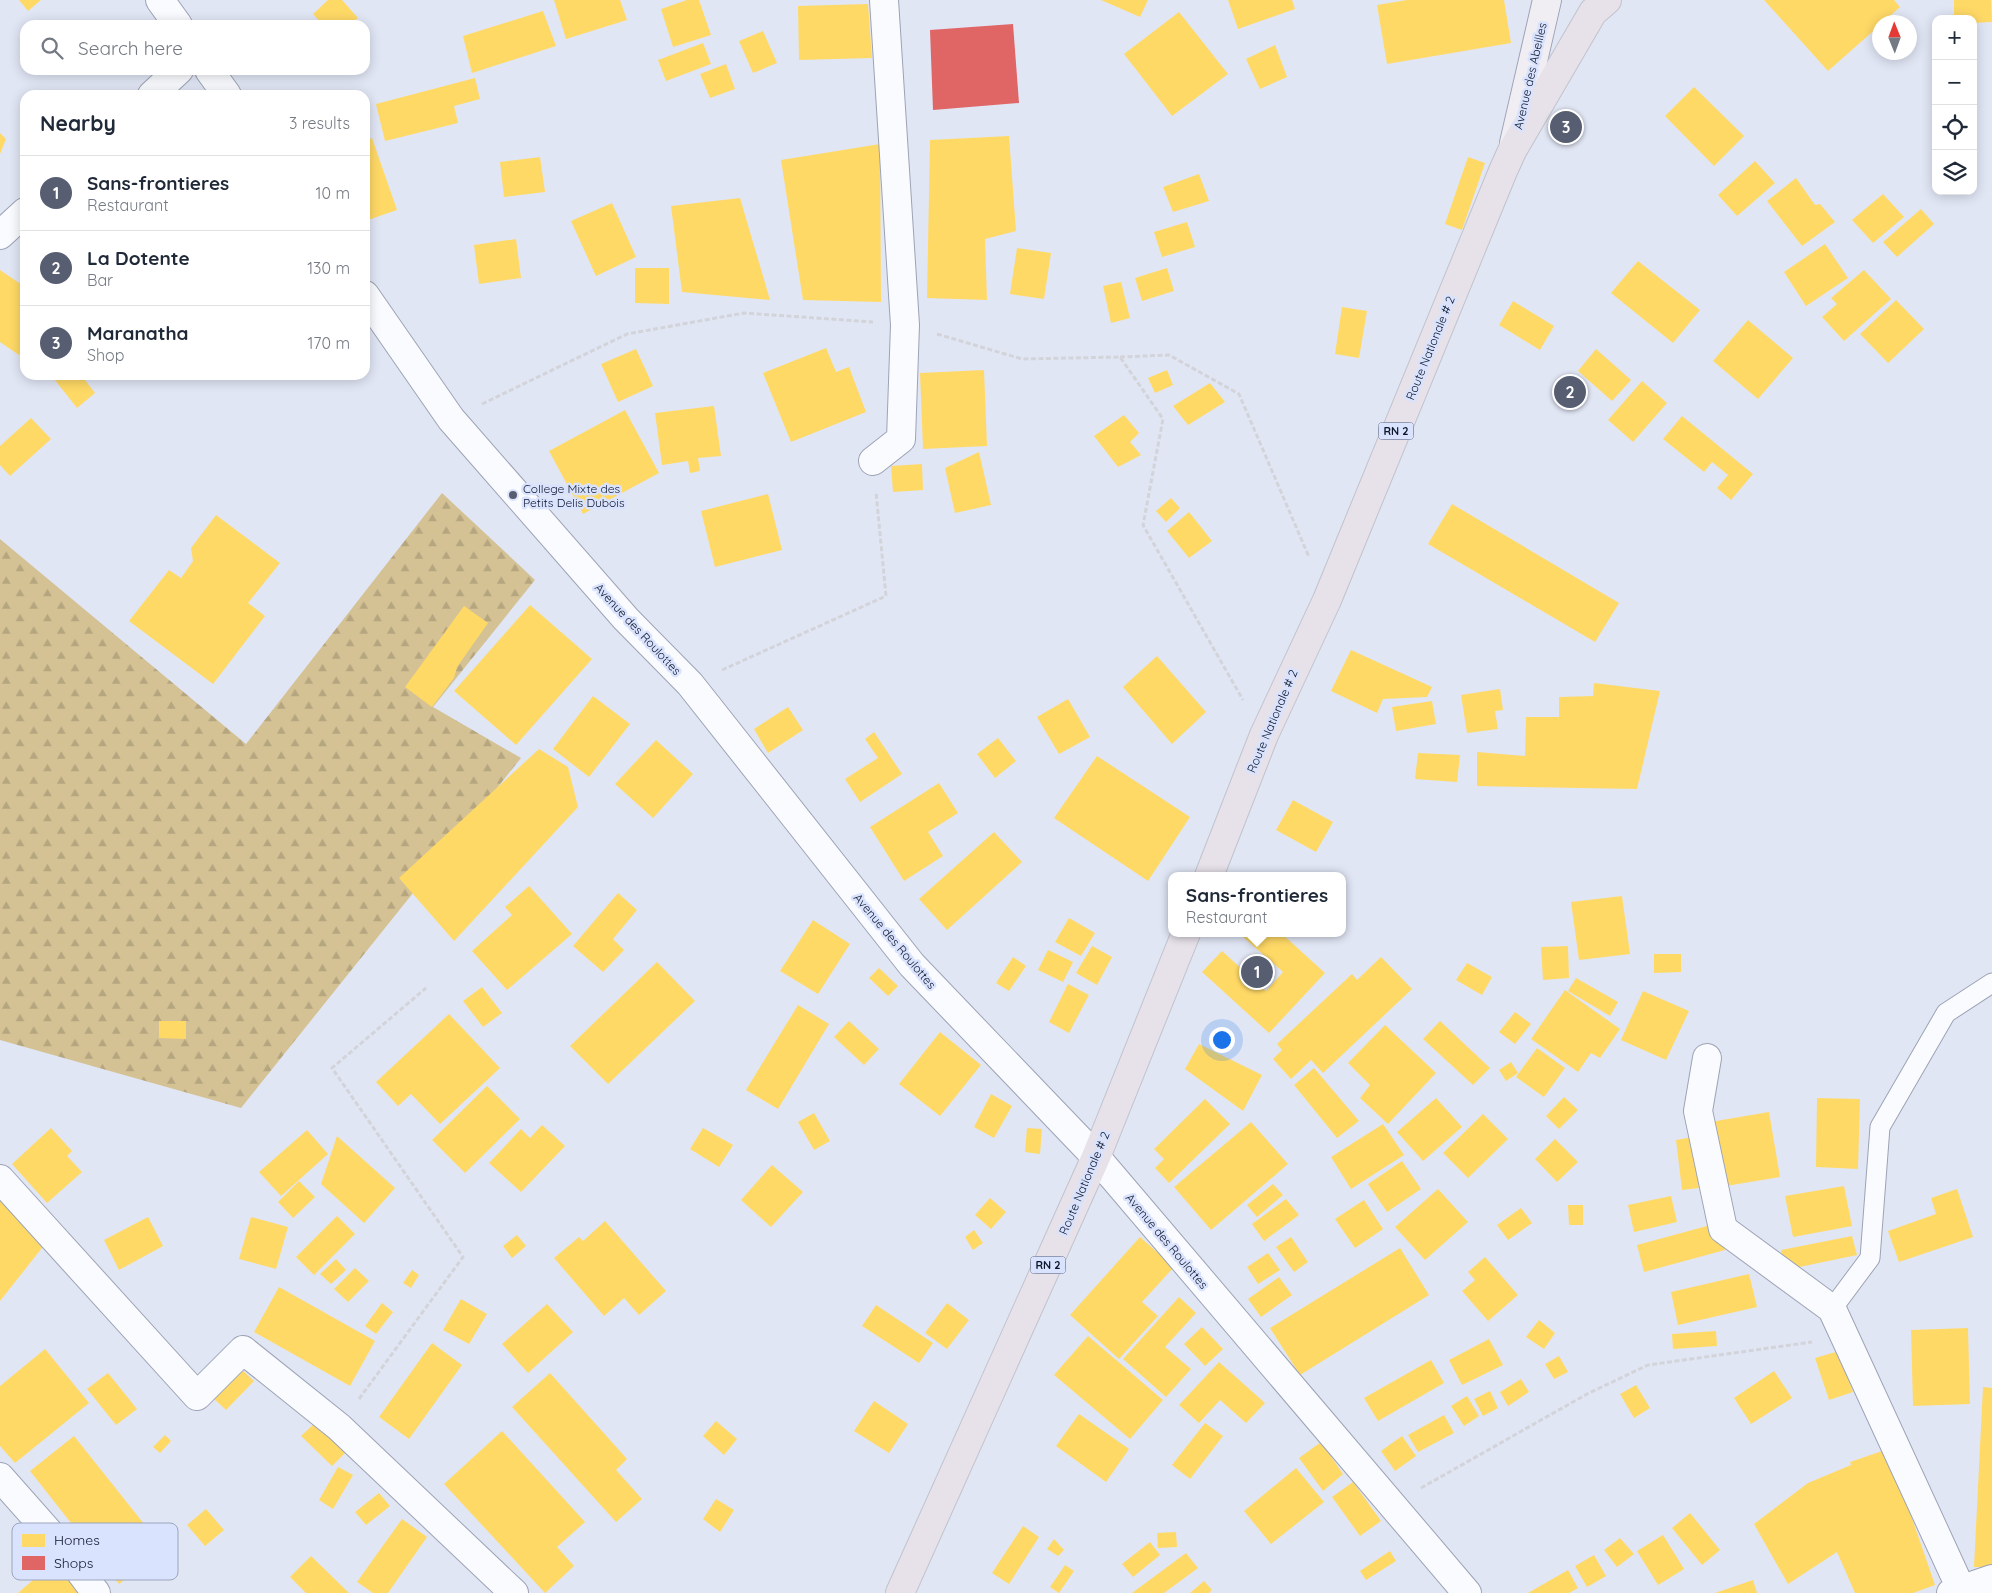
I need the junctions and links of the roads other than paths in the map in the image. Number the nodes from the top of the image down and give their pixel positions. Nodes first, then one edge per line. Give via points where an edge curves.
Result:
1 (160, 0) edge
2 (884, 0) edge
3 (1548, 0) edge
4 (1607, 0) edge
5 (174, 20) edge
6 (174, 75) edge
7 (213, 75) edge
8 (157, 90) edge
9 (223, 90) edge
10 (1512, 151) junction
11 (20, 217) edge
12 (0, 235) edge
13 (370, 302) edge
14 (873, 461) road end
15 (1211, 872) edge
16 (1184, 937) edge
17 (1992, 983) edge
18 (1707, 1058) dead end
19 (1096, 1157) junction
20 (0, 1179) edge
21 (1832, 1309) junction
22 (0, 1477) edge
23 (41, 1523) edge
24 (1992, 1579) edge
25 (86, 1580) edge
26 (1956, 1591) edge
27 (96, 1593) edge
28 (514, 1593) edge
29 (900, 1593) edge
30 (1467, 1593) edge

1 - 5 street
2 - 14 street via 905,325 901,439
3 - 10 street, Avenue des Abeilles
4 - 10 main road, Route Nationale # 2 / RN 2 via 1593,12
6 - 8 street
7 - 9 street
10 - 15 main road, Route Nationale # 2 / RN 2 via 1327,600 1264,735
11 - 12 street
13 - 19 street, Avenue des Roulottes via 451,420 626,619 690,684 912,965
16 - 19 main road, Route Nationale # 2 / RN 2
17 - 21 lane via 1946,1013 1880,1127 1870,1258
18 - 21 street via 1698,1111 1723,1229
19 - 29 main road, Route Nationale # 2 / RN 2
19 - 30 street, Avenue des Roulottes
20 - 28 street via 197,1396 243,1350 338,1427
21 - 26 street
22 - 23 street
24 - 26 street
25 - 27 street

